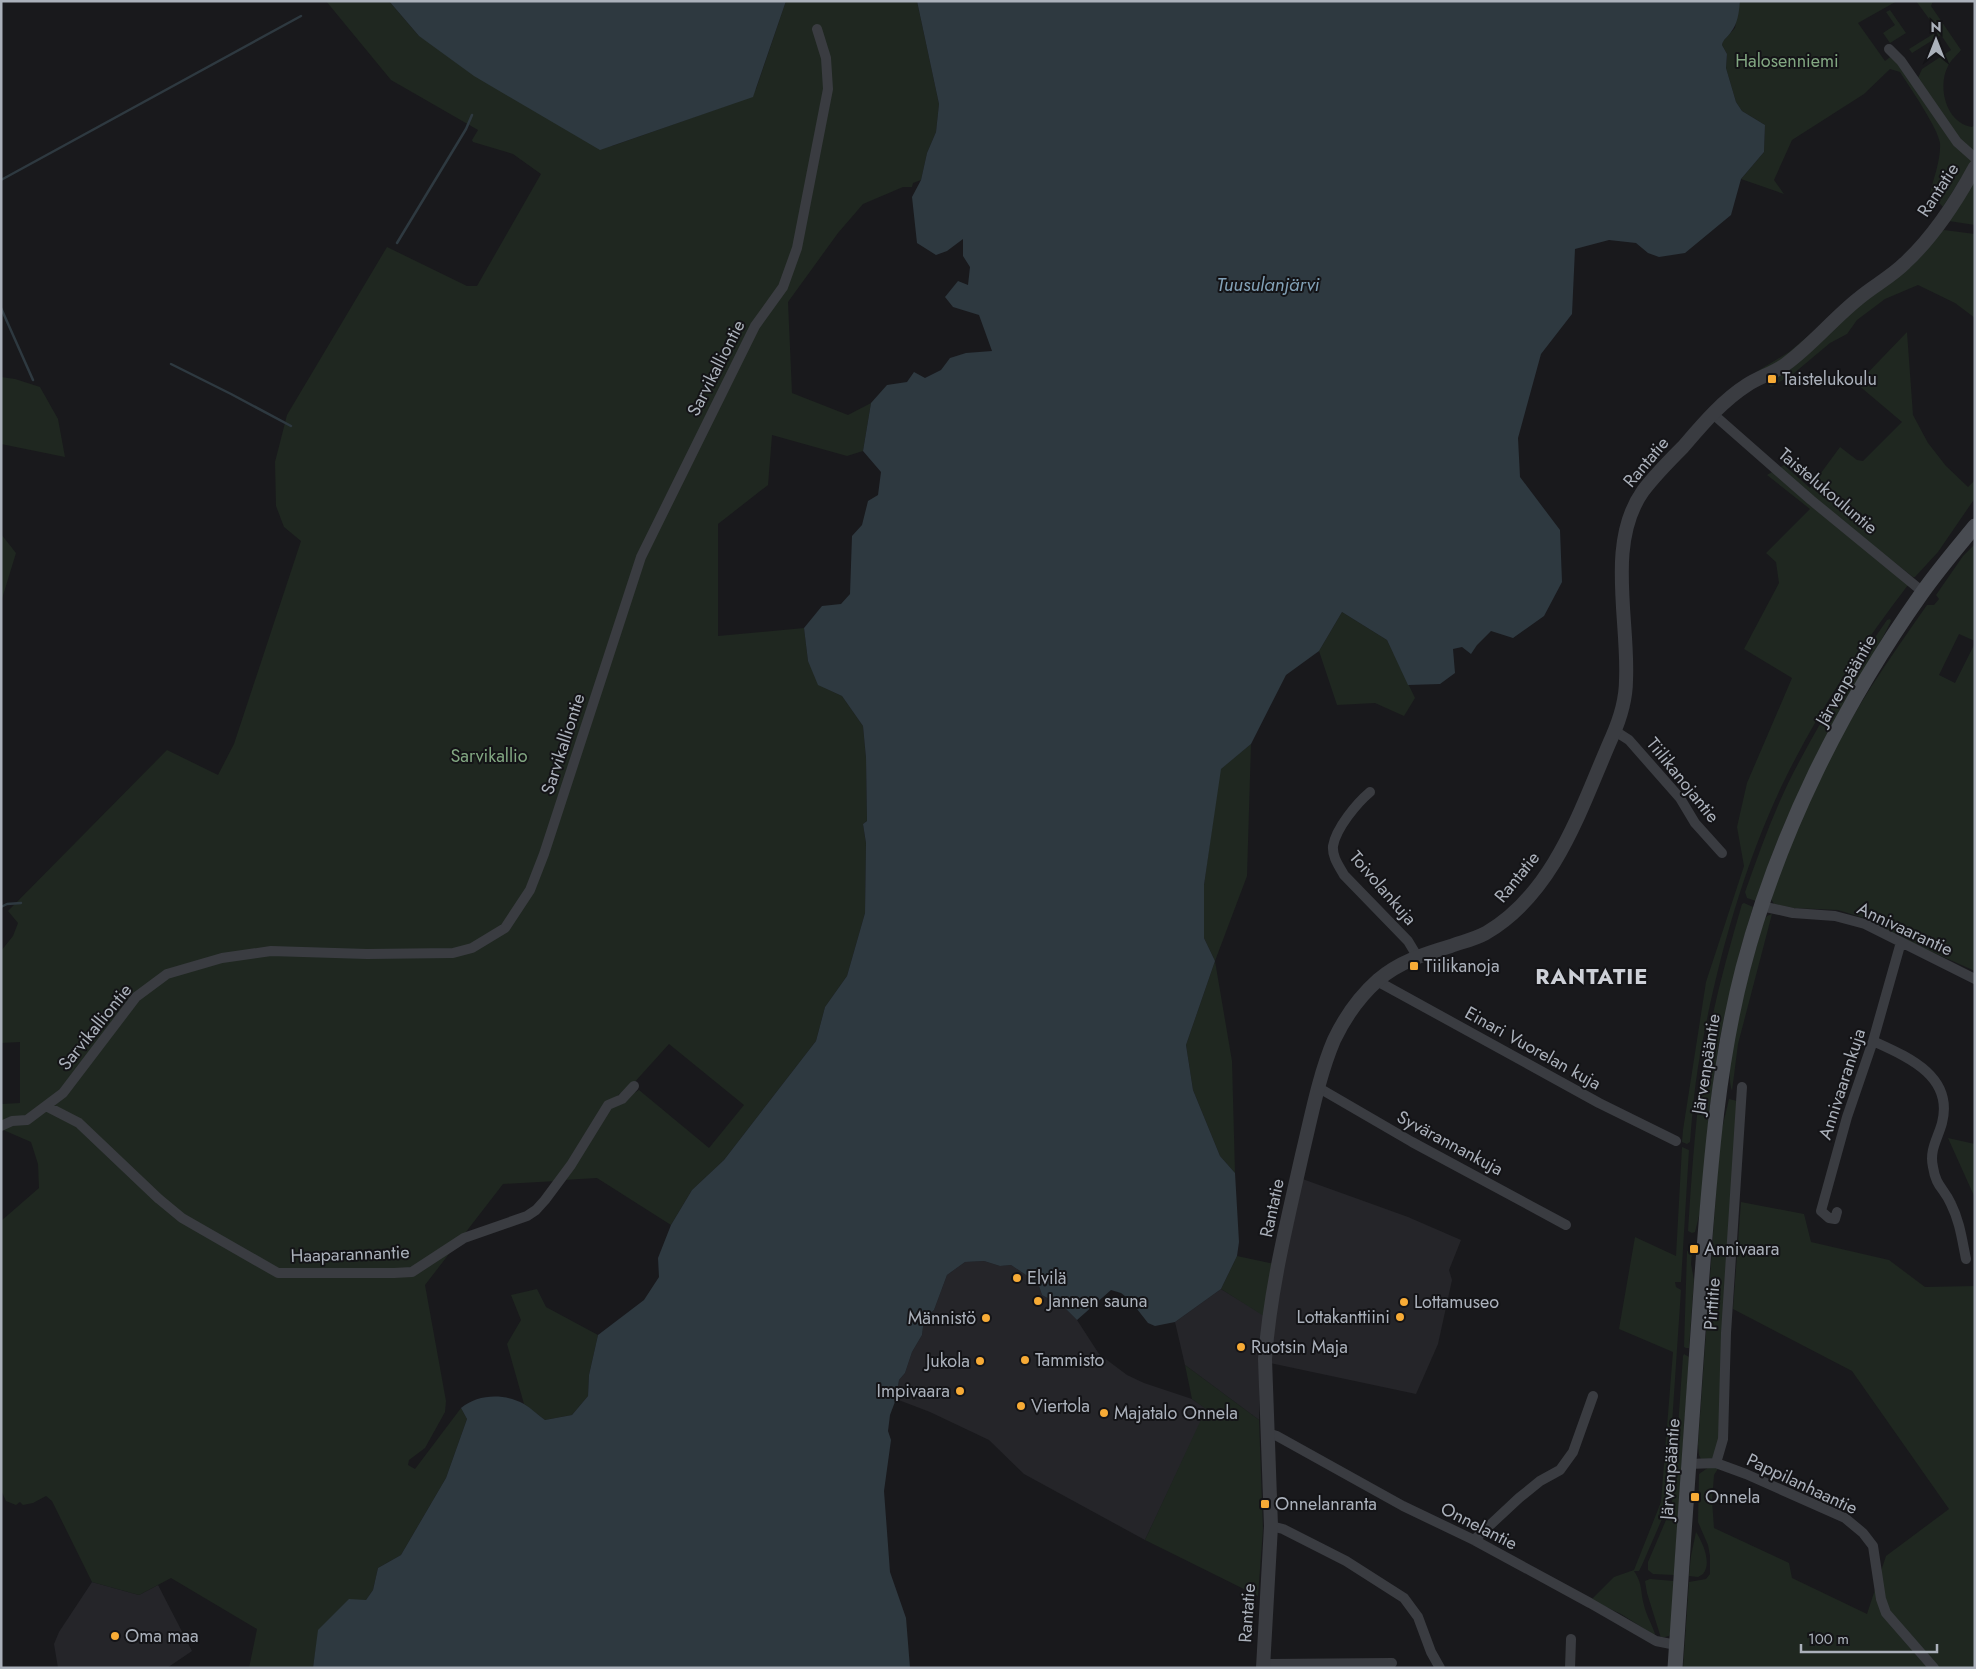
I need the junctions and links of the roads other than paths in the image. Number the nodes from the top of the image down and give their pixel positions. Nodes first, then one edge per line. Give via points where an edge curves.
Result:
1 (817, 28) dead end
2 (1889, 49) dead end
3 (1975, 158) edge
4 (1975, 168) edge
5 (1713, 414) junction
6 (1975, 526) edge
7 (1922, 592) junction
8 (1615, 731) junction
9 (1370, 792) dead end
10 (1722, 853) dead end
11 (1761, 906) junction
12 (1901, 942) junction
13 (1417, 956) junction
14 (1975, 979) edge
15 (1377, 981) junction
16 (1873, 1041) junction
17 (634, 1086) dead end
18 (1742, 1087) dead end
19 (1319, 1088) junction
20 (46, 1106) junction
21 (1, 1126) edge
22 (1676, 1141) dead end
23 (1837, 1212) dead end
24 (1566, 1225) dead end
25 (1966, 1259) dead end
26 (1593, 1396) dead end
27 (1267, 1432) junction
28 (1716, 1463) junction
29 (1690, 1464) junction
30 (1271, 1526) junction
31 (1474, 1540) junction
32 (1571, 1639) dead end
33 (1676, 1645) junction
34 (1392, 1663) dead end
35 (1263, 1666) edge
36 (1440, 1668) edge
37 (1570, 1668) edge
38 (1675, 1668) edge
39 (1934, 1668) edge

1 - 20 street, Sarvikalliontie via 826,58 828,89 797,248 782,287 754,326 641,557 544,854 530,890 505,928 472,948 453,953 270,950 222,958 167,974 136,997 62,1093
2 - 3 street via 1901,61 1957,142
4 - 5 street, Rantatie via 1939,225 1904,264 1858,298 1786,364 1746,386
5 - 7 street, Taistelukouluntie
5 - 8 street, Rantatie via 1644,489 1634,504 1625,530 1622,569 1626,678 1623,707
6 - 7 main road, Järvenpääntie
7 - 11 main road, Järvenpääntie via 1834,736 1802,802
8 - 10 street, Tiilikanojantie via 1629,740 1680,798 1694,823
8 - 13 street, Rantatie via 1554,864 1536,889 1512,915 1482,935
9 - 13 street, Toivolankuja via 1338,831 1334,856 1344,874 1408,941
11 - 12 street, Annivaarantie via 1793,913 1835,916 1865,924
11 - 29 main road, Järvenpääntie via 1735,1002 1719,1092 1705,1238
12 - 14 street, Annivaarantie
12 - 16 street, Annivaarankuja
13 - 15 street, Rantatie
15 - 19 street, Rantatie via 1352,1010 1335,1039
15 - 22 street, Einari Vuorelan kuja via 1599,1103
16 - 23 street, Annivaarankuja via 1847,1117 1821,1211 1835,1219
16 - 25 street via 1902,1054 1939,1084 1944,1102 1932,1165 1936,1183 1959,1222
17 - 20 street, Haaparannantie via 622,1099 608,1105 571,1165 536,1210 464,1238 412,1272 394,1273 278,1273 182,1218 79,1123
18 - 28 street, Pirttitie via 1726,1333 1723,1439
19 - 24 street, Syvärannankuja
19 - 27 street, Rantatie via 1292,1198 1270,1315 1265,1359
20 - 21 street, Sarvikalliontie via 27,1120
26 - 31 street via 1573,1452 1560,1470 1540,1481
27 - 30 street, Rantatie
27 - 31 street, Onnelantie via 1403,1506
28 - 29 street, Pappilanhaantie
28 - 39 street, Pappilanhaantie via 1845,1518 1863,1532 1873,1546 1886,1613
29 - 33 main road, Järvenpääntie
30 - 35 street, Rantatie
30 - 36 street via 1346,1561 1404,1598 1418,1617
31 - 33 street, Onnelantie via 1656,1641
32 - 37 street
33 - 38 main road, Järvenpääntie
34 - 35 street

